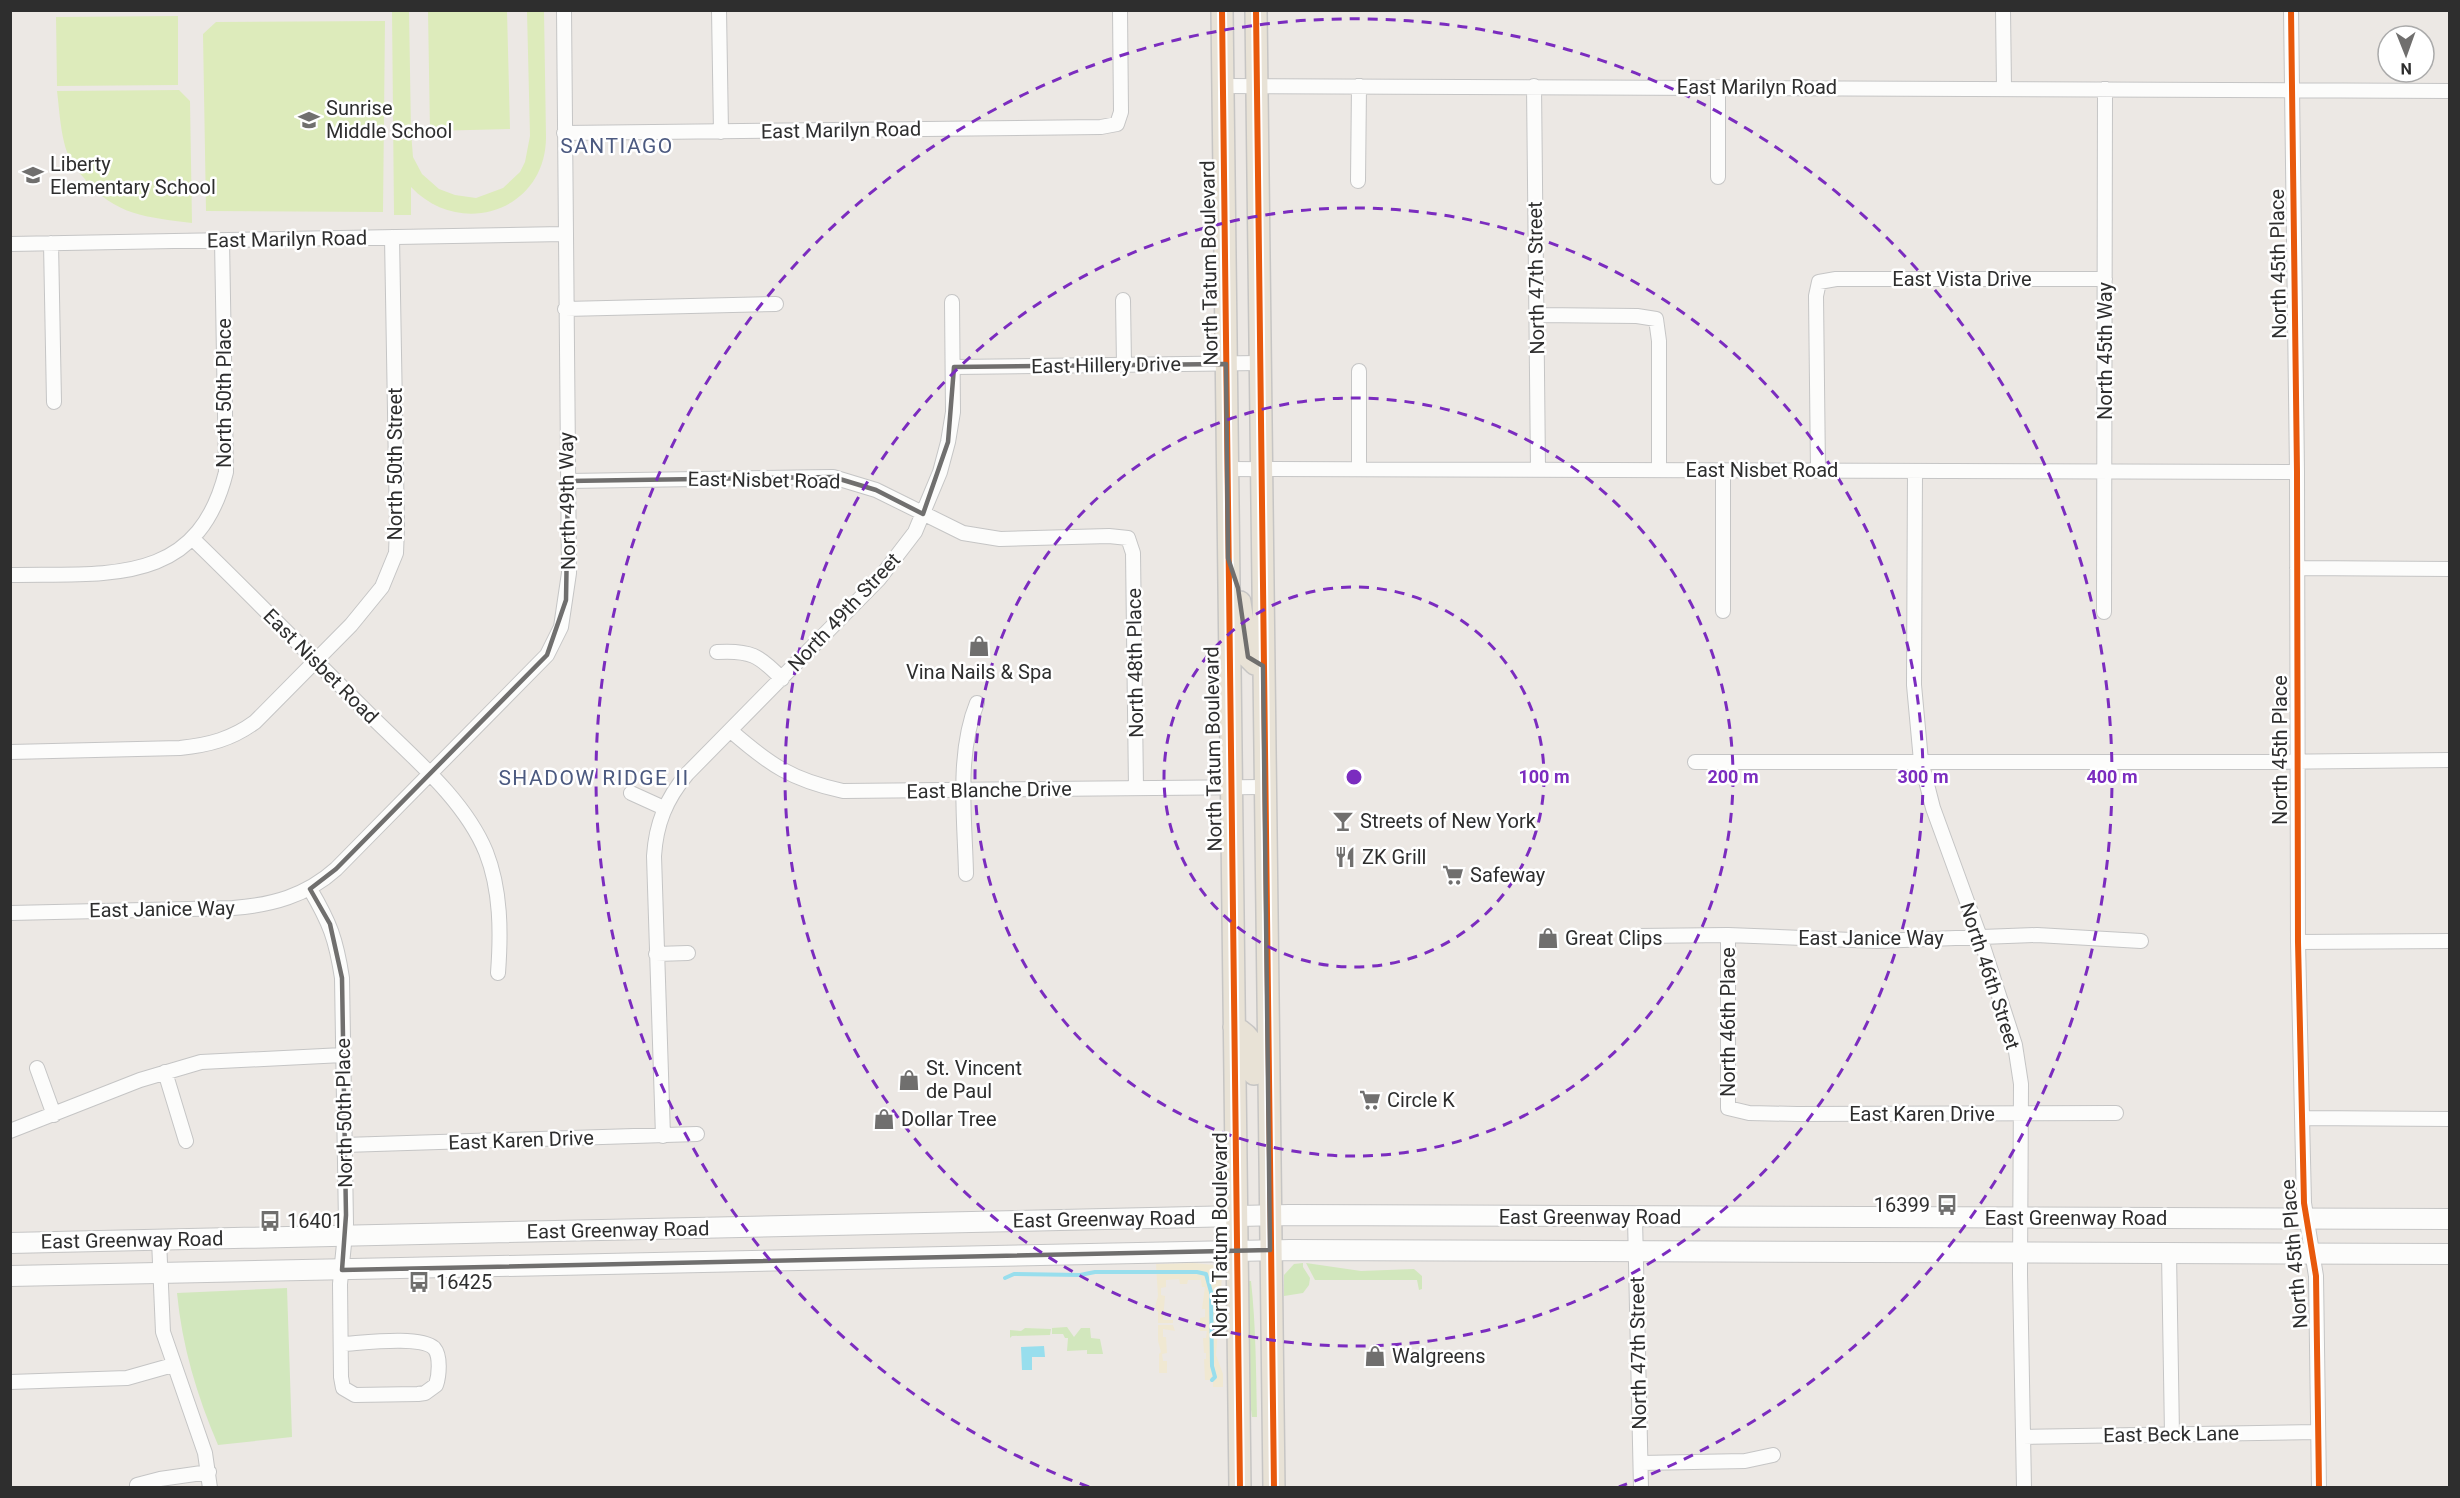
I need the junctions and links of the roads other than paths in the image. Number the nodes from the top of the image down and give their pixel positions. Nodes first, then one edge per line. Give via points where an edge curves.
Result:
1 (564, 10) edge
2 (719, 10) edge
3 (1120, 10) edge
4 (1221, 10) edge
5 (1256, 10) edge
6 (2003, 10) edge
7 (2291, 10) edge
8 (1223, 86) junction
9 (1257, 86) junction
10 (1359, 86) junction
11 (1534, 86) junction
12 (1718, 87) junction
13 (2004, 88) junction
14 (2105, 89) junction
15 (2292, 90) junction
16 (2450, 91) edge
17 (721, 132) junction
18 (564, 133) junction
19 (1718, 177) dead end
20 (1358, 181) dead end
21 (564, 234) junction
22 (393, 237) junction
23 (222, 240) junction
24 (51, 243) junction
25 (10, 244) edge
26 (2105, 279) junction
27 (1123, 300) dead end
28 (952, 302) dead end
29 (776, 304) dead end
30 (565, 309) junction
31 (1536, 315) junction
32 (1259, 363) junction
33 (1226, 364) junction
34 (1124, 365) junction
35 (954, 367) junction
36 (1359, 371) dead end
37 (54, 402) dead end
38 (1260, 468) junction
39 (1226, 469) junction
40 (1359, 469) junction
41 (1538, 469) junction
42 (1659, 470) junction
43 (1724, 470) junction
44 (1818, 471) junction
45 (1915, 471) junction
46 (2105, 472) junction
47 (2297, 472) junction
48 (568, 481) junction
49 (923, 514) junction
50 (192, 538) junction
51 (1128, 538) joint
52 (1228, 558) junction
53 (2297, 568) junction
54 (2450, 569) edge
55 (10, 575) edge
56 (1723, 611) dead end
57 (2104, 612) dead end
58 (717, 652) dead end
59 (315, 661) junction
60 (1263, 666) junction
61 (782, 679) junction
62 (977, 703) dead end
63 (731, 731) junction
64 (10, 752) edge
65 (2450, 760) edge
66 (1921, 761) junction
67 (1695, 762) dead end
68 (2296, 762) junction
69 (429, 774) junction
70 (1230, 787) junction
71 (1264, 787) junction
72 (1136, 788) junction
73 (965, 790) junction
74 (632, 793) dead end
75 (664, 808) junction
76 (966, 874) dead end
77 (310, 889) junction
78 (10, 913) edge
79 (1728, 935) junction
80 (1638, 936) dead end
81 (1980, 937) junction
82 (2141, 941) dead end
83 (2450, 941) edge
84 (2298, 942) junction
85 (688, 953) dead end
86 (656, 954) junction
87 (1266, 955) junction
88 (498, 973) dead end
89 (1234, 1027) junction
90 (343, 1055) junction
91 (37, 1068) dead end
92 (165, 1072) junction
93 (1728, 1108) joint
94 (2116, 1113) dead end
95 (2022, 1114) junction
96 (54, 1115) junction
97 (2302, 1118) junction
98 (2450, 1119) edge
99 (10, 1131) edge
100 (697, 1134) dead end
101 (663, 1136) junction
102 (186, 1141) dead end
103 (344, 1145) junction
104 (1269, 1154) junction
105 (1237, 1216) junction
106 (1269, 1216) junction
107 (1520, 1217) junction
108 (1635, 1218) junction
109 (2020, 1218) junction
110 (2308, 1219) junction
111 (2450, 1219) edge
112 (345, 1236) junction
113 (159, 1240) junction
114 (10, 1243) edge
115 (1236, 1251) junction
116 (1270, 1251) junction
117 (1520, 1251) junction
118 (1636, 1251) junction
119 (2020, 1252) junction
120 (2169, 1253) junction
121 (2313, 1253) junction
122 (2450, 1254) edge
123 (342, 1270) junction
124 (160, 1274) junction
125 (10, 1276) edge
126 (342, 1344) junction
127 (173, 1365) junction
128 (10, 1382) edge
129 (2318, 1432) junction
130 (2172, 1434) junction
131 (2023, 1437) junction
132 (1773, 1455) dead end
133 (1641, 1463) junction
134 (208, 1472) junction
135 (137, 1485) dead end
136 (210, 1488) edge
137 (1240, 1488) edge
138 (1274, 1488) edge
139 (1641, 1488) edge
140 (2024, 1488) edge
141 (2319, 1488) edge

1 - 18 street, North 49th Way
2 - 17 street
3 - 17 street, East Marilyn Road via 1121,112 1117,124
4 - 8 main road, North Tatum Boulevard
5 - 9 main road
6 - 13 street
7 - 15 street, North 45th Place
8 - 9 street, East Marilyn Road
8 - 33 main road, North Tatum Boulevard
9 - 10 street, East Marilyn Road
9 - 32 main road
10 - 11 street, East Marilyn Road
10 - 20 street
11 - 12 street, East Marilyn Road
11 - 31 street, North 47th Street
12 - 13 street, East Marilyn Road
12 - 19 street
13 - 14 street, East Marilyn Road
14 - 15 street, East Marilyn Road
14 - 26 street, North 45th Way
15 - 16 street, East Marilyn Road
15 - 47 street, North 45th Place
17 - 18 street, East Marilyn Road
18 - 21 street, North 49th Way
21 - 22 street, East Marilyn Road
21 - 30 street, North 49th Way
22 - 23 street, East Marilyn Road
22 - 59 street, North 50th Street via 396,553 376,595
23 - 24 street, East Marilyn Road
23 - 50 street, North 50th Place via 226,472 214,508
24 - 25 street, East Marilyn Road
24 - 37 street
26 - 44 street, East Vista Drive via 1819,282
26 - 46 street, North 45th Way
27 - 34 street
28 - 35 street, North 49th Street
29 - 30 street
30 - 48 street, North 49th Way
31 - 41 street, North 47th Street
31 - 42 street via 1656,319
32 - 33 street, East Hillery Drive
32 - 38 main road
33 - 34 street, East Hillery Drive
33 - 39 main road, North Tatum Boulevard
34 - 35 street, East Hillery Drive
35 - 49 street, North 49th Street via 948,442
36 - 40 street
38 - 39 street, East Nisbet Road
38 - 40 street, East Nisbet Road
38 - 60 main road
39 - 52 main road, North Tatum Boulevard
40 - 41 street, East Nisbet Road
41 - 42 street, East Nisbet Road
42 - 43 street, East Nisbet Road
43 - 44 street, East Nisbet Road
43 - 56 street
44 - 45 street, East Nisbet Road
45 - 46 street, East Nisbet Road
45 - 66 street, North 46th Street via 1914,685
46 - 47 street, East Nisbet Road
46 - 57 street, North 45th Way
47 - 53 street, North 45th Place
48 - 49 street, East Nisbet Road via 832,477 876,490
48 - 69 street, North 49th Way via 569,573 561,627 547,655
49 - 51 street, East Nisbet Road via 963,532 1000,539
49 - 61 street, North 49th Street via 915,532 879,579
50 - 55 street via 159,562 136,570
50 - 59 street, East Nisbet Road
51 - 72 street, North 48th Place via 1133,553
52 - 60 main road via 1238,588 1248,657
52 - 70 main road, North Tatum Boulevard
53 - 54 street
53 - 68 street, North 45th Place
58 - 61 street, North 49th Street via 753,654
59 - 64 street via 255,722 224,740 180,748
59 - 69 street, East Nisbet Road
60 - 71 main road
61 - 63 street, North 49th Street
62 - 73 street via 969,722
63 - 73 street, East Blanche Drive via 769,764 821,786 873,792
63 - 75 street, North 49th Street via 687,774
65 - 68 street
66 - 67 street
66 - 68 street
66 - 81 street, North 46th Street via 1933,808
68 - 84 street, North 45th Place
69 - 77 street, North 49th Way via 336,869
69 - 88 street, East Nisbet Road via 469,818 486,852 496,882
70 - 71 street, East Blanche Drive
70 - 72 street, East Blanche Drive
70 - 87 main road via 1242,817 1245,932 1254,948
70 - 89 main road, North Tatum Boulevard
71 - 87 main road
72 - 73 street, East Blanche Drive
73 - 76 street
74 - 75 street
75 - 86 street, North 49th Street via 655,840
77 - 78 street, East Janice Way via 260,906
77 - 90 street, North 50th Place via 337,945 342,978
79 - 80 street, East Janice Way
79 - 81 street, East Janice Way via 1877,941
79 - 93 street, North 46th Place
81 - 82 street, East Janice Way via 2037,935
81 - 95 street, North 46th Street via 2015,1045
83 - 84 street
84 - 97 street, North 45th Place
85 - 86 street
86 - 101 street, North 49th Street
87 - 89 main road via 1252,959 1247,966
87 - 104 main road
89 - 104 main road via 1252,1043 1255,1106
89 - 105 main road, North Tatum Boulevard
90 - 92 street via 201,1062
90 - 103 street, North 50th Place
91 - 96 street
92 - 96 street
92 - 102 street
93 - 95 street, East Karen Drive via 1778,1114
94 - 95 street, East Karen Drive
95 - 109 street, North 46th Street
96 - 99 street
97 - 98 street
97 - 110 street, North 45th Place via 2304,1203
100 - 101 street, East Karen Drive
101 - 103 street, East Karen Drive
103 - 112 street, North 50th Place
104 - 106 main road
105 - 106 main road, East Greenway Road
105 - 112 main road, East Greenway Road
105 - 115 main road, North Tatum Boulevard
106 - 107 main road, East Greenway Road
106 - 116 main road
107 - 108 main road, East Greenway Road
107 - 117 main road
108 - 109 main road, East Greenway Road
108 - 118 street, North 47th Street
109 - 110 main road, East Greenway Road
109 - 119 street, North 46th Street
110 - 111 main road, East Greenway Road
110 - 121 street, North 45th Place
112 - 113 main road, East Greenway Road
112 - 123 street, North 50th Place
113 - 114 main road, East Greenway Road
113 - 124 street
115 - 116 main road, East Greenway Road
115 - 123 main road, East Greenway Road
115 - 137 main road, North Tatum Boulevard
116 - 117 main road, East Greenway Road
116 - 138 main road
117 - 118 main road, East Greenway Road
118 - 119 main road, East Greenway Road
118 - 133 street, North 47th Street
119 - 120 main road, East Greenway Road
119 - 131 street, North 46th Street
120 - 121 main road, East Greenway Road
120 - 130 street
121 - 122 main road, East Greenway Road
121 - 129 street, North 45th Place
123 - 124 main road, East Greenway Road
123 - 126 street, North 50th Place
124 - 125 main road, East Greenway Road
124 - 127 street via 163,1332
126 - 126 street, North 50th Place via 343,1388 355,1395 418,1394 436,1385 438,1355 425,1342
127 - 128 street via 119,1378
127 - 134 street via 197,1427
129 - 130 street, East Beck Lane
129 - 141 street, North 45th Place
130 - 131 street, East Beck Lane
131 - 140 street, North 46th Street
132 - 133 street via 1745,1461
133 - 139 street, North 47th Street
134 - 135 street
134 - 136 street

